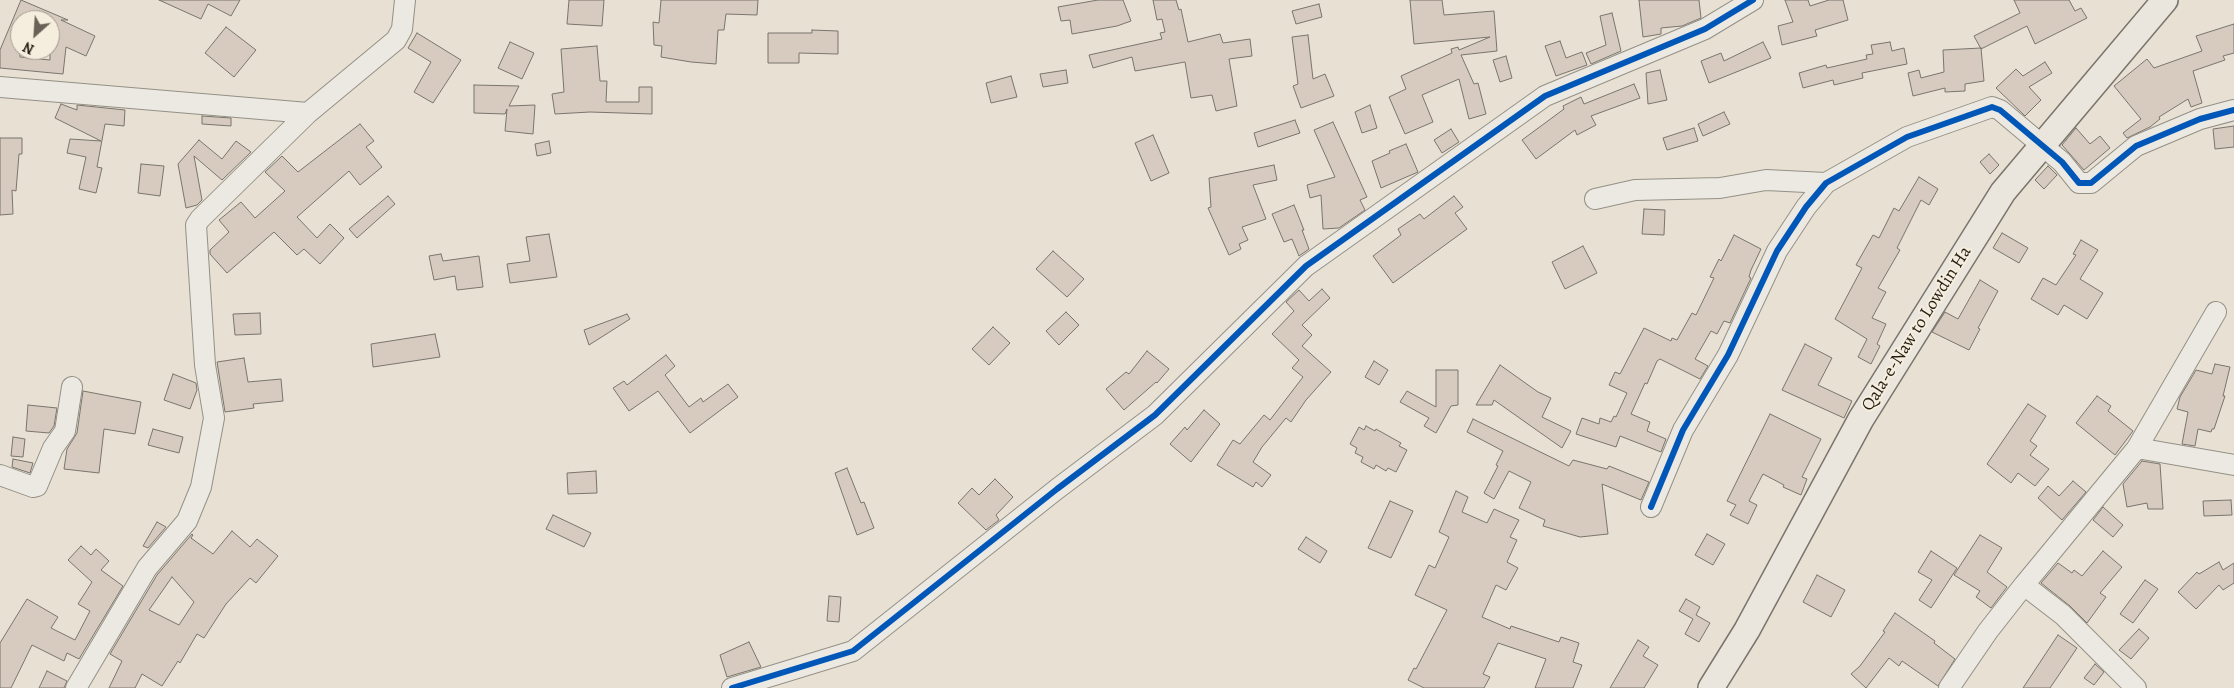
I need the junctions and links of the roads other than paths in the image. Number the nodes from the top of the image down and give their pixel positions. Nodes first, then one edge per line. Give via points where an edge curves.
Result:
1 (405, 0) edge
2 (1753, 0) edge
3 (2165, 0) edge
4 (0, 87) edge
5 (2234, 110) edge
6 (308, 113) junction
7 (2042, 146) junction
8 (1826, 183) junction
9 (1595, 199) dead end
10 (2216, 312) dead end
11 (72, 386) dead end
12 (2137, 448) junction
13 (2234, 465) edge
14 (0, 475) edge
15 (1651, 507) dead end
16 (2024, 585) junction
17 (76, 688) edge
18 (732, 688) edge
19 (1711, 688) edge
20 (1949, 688) edge
21 (2136, 688) edge

1 - 6 street via 402,29 396,40
2 - 18 street via 1705,29 1545,96 1306,266 1155,416 1057,489 853,651
3 - 7 main road, Qala-e-Naw to Lowdin Ha
4 - 6 street
5 - 7 street via 2200,119 2136,146 2091,183 2079,183 2062,162
6 - 17 street via 196,225 205,365 214,418 201,487 187,521 147,568
7 - 8 street via 2000,110 1992,107 1907,137
7 - 19 main road, Qala-e-Naw to Lowdin Ha via 2003,192 1861,419 1748,630
8 - 9 street via 1766,180 1720,188 1634,190
8 - 15 street via 1777,251 1728,354 1683,430
10 - 12 street
11 - 14 street via 65,431 53,448 37,486
12 - 13 street
12 - 16 street
16 - 20 street
16 - 21 street via 2063,615

